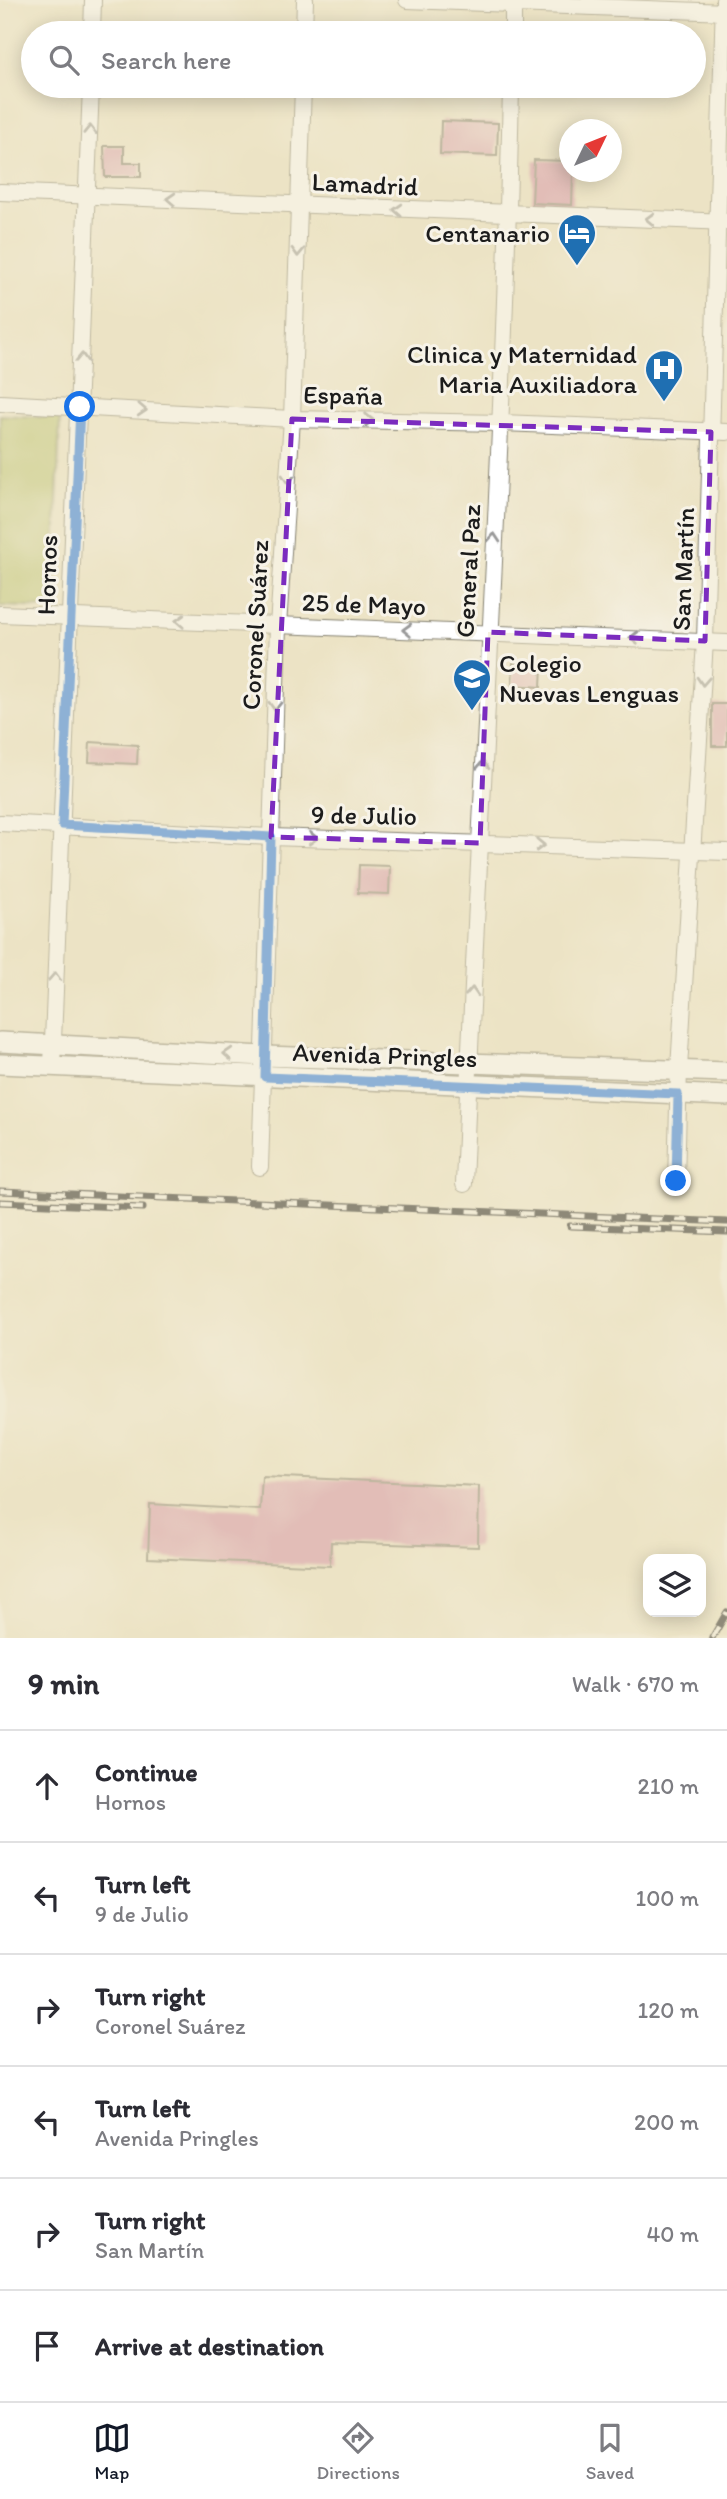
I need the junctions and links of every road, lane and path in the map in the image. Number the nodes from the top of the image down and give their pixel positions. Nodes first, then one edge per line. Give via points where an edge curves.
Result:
1 (93, 0) edge
2 (305, 0) edge
3 (407, 0) edge
4 (513, 3) edge
5 (725, 8) edge
6 (92, 21) edge
7 (304, 21) edge
8 (513, 21) edge
9 (91, 98) edge
10 (303, 98) edge
11 (512, 98) edge
12 (0, 192) edge
13 (89, 195) junction
14 (299, 205) junction
15 (509, 215) junction
16 (722, 221) edge
17 (0, 403) edge
18 (80, 407) junction
19 (292, 419) junction
20 (502, 423) junction
21 (719, 432) edge
22 (0, 614) edge
23 (70, 616) junction
24 (278, 626) junction
25 (488, 632) junction
26 (705, 641) junction
27 (727, 643) edge
28 (0, 823) edge
29 (62, 825) junction
30 (271, 837) junction
31 (480, 842) junction
32 (695, 850) junction
33 (727, 852) edge
34 (0, 1042) edge
35 (51, 1045) junction
36 (265, 1056) junction
37 (468, 1060) junction
38 (0, 1064) edge
39 (52, 1066) junction
40 (679, 1069) junction
41 (727, 1072) edge
42 (265, 1077) junction
43 (468, 1085) junction
44 (678, 1094) junction
45 (727, 1096) edge
46 (260, 1167) dead end
47 (676, 1181) dead end
48 (464, 1184) dead end

1 - 6 street
2 - 7 street
3 - 4 street
4 - 5 street
4 - 8 street
5 - 16 street, San Martín
13 -> 9 street, Hornos
10 - 14 street, Coronel Suárez
11 - 15 street, General Paz
12 - 13 street, Lamadrid
14 -> 13 street, Lamadrid
18 -> 13 street, Hornos
15 -> 14 street, Lamadrid
14 -> 19 street, Coronel Suárez
16 -> 15 street, Lamadrid
15 - 20 street, General Paz
16 - 21 street, San Martín
17 - 18 street, España
18 -> 19 street, España
18 - 23 street, Hornos
19 -> 20 street, España
19 -> 24 street, Coronel Suárez
20 - 21 street, España
25 -> 20 street, General Paz
21 - 26 street, San Martín
22 - 23 street, 25 de Mayo
24 -> 23 street, 25 de Mayo
23 - 29 street, Hornos
25 -> 24 street, 25 de Mayo
24 -> 30 street, Coronel Suárez
26 -> 25 street, 25 de Mayo
31 -> 25 street, General Paz
26 - 27 street, 25 de Mayo
26 -> 32 street, San Martín
28 - 29 street, 9 de Julio
29 - 30 street, 9 de Julio
35 -> 29 street, Hornos
30 -> 31 street, 9 de Julio
30 - 36 street, Coronel Suárez
31 -> 32 street, 9 de Julio
37 -> 31 street, General Paz
32 - 33 street, 9 de Julio
32 - 40 street, San Martín
34 - 35 main road, Avenida Pringles
36 -> 35 main road, Avenida Pringles
35 - 39 street, Hornos
36 - 37 main road, Avenida Pringles
36 - 42 street, Coronel Suárez
37 - 40 main road, Avenida Pringles
37 - 43 street, General Paz
38 - 39 main road, Avenida Pringles
39 - 42 main road, Avenida Pringles
40 - 41 main road, Avenida Pringles
40 - 44 street, San Martín
42 - 43 main road, Avenida Pringles
42 - 46 street, Coronel Suárez
43 - 44 main road, Avenida Pringles
43 - 48 street, General Paz
44 - 45 main road, Avenida Pringles
44 - 47 street, San Martín

